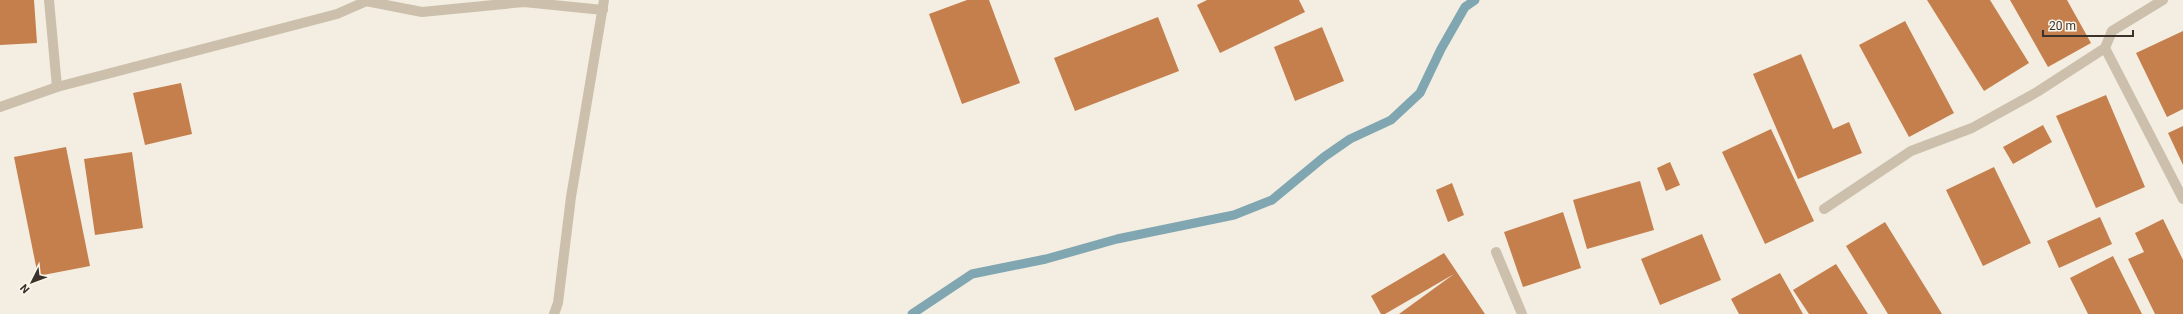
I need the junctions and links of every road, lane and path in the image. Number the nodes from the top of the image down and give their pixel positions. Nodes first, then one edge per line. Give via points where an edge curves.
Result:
1 (49, 0) edge
2 (368, 0) edge
3 (2163, 0) edge
4 (603, 5) edge
5 (2105, 48) junction
6 (57, 87) junction
7 (0, 107) edge
8 (2183, 199) edge
9 (1824, 209) dead end
10 (1496, 252) dead end
11 (554, 314) edge
12 (1522, 314) edge

1 - 6 street
2 - 4 street via 422,12 524,2
2 - 6 street via 336,14
3 - 5 street via 2112,31
4 - 11 street via 571,197 558,303
5 - 8 street
5 - 9 street via 2037,92 1972,128 1911,151
6 - 7 street
10 - 12 street

